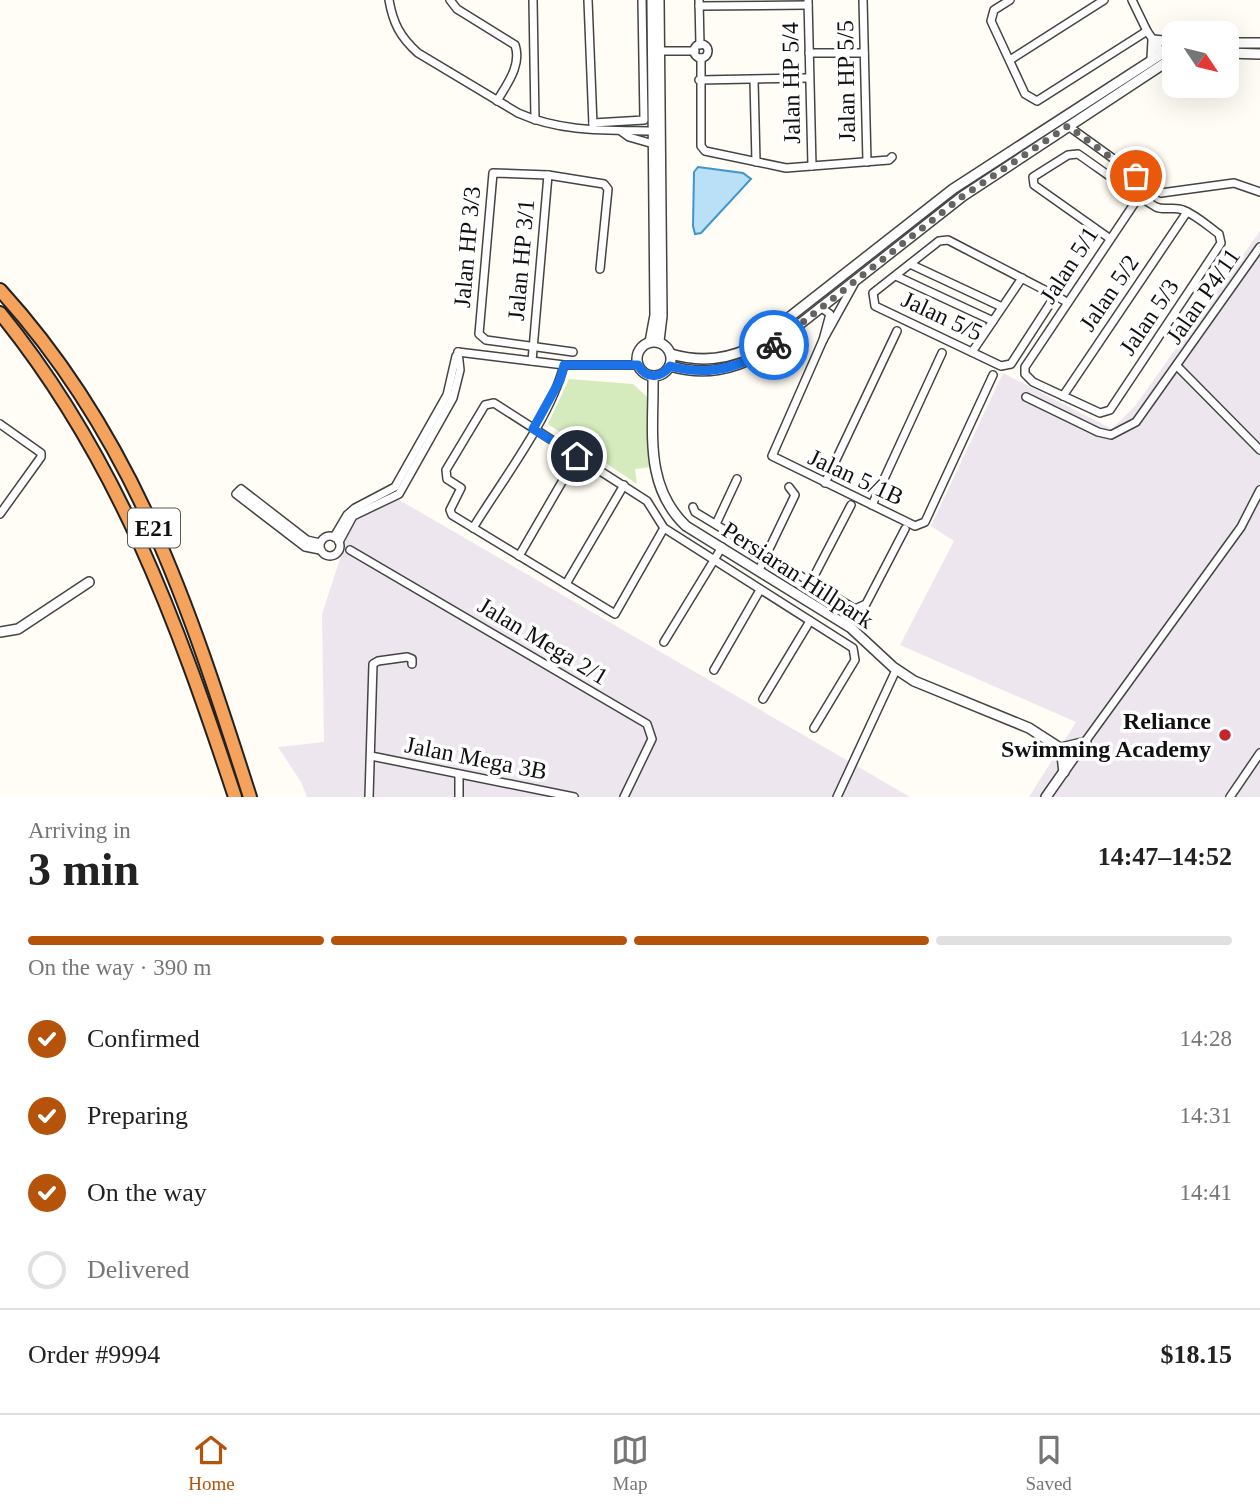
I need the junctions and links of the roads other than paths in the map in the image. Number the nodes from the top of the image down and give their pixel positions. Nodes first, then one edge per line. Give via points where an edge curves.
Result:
1 (389, 0) edge
2 (450, 0) edge
3 (533, 0) edge
4 (588, 0) edge
5 (642, 0) edge
6 (652, 0) edge
7 (659, 0) edge
8 (863, 0) edge
9 (1010, 0) edge
10 (1104, 0) edge
11 (1132, 0) edge
12 (754, 2) edge
13 (699, 3) edge
14 (808, 3) edge
15 (1147, 31) junction
16 (1153, 40) junction
17 (1162, 42) edge
18 (1239, 43) edge
19 (1260, 43) edge
20 (697, 48) junction
21 (1162, 50) edge
22 (656, 51) junction
23 (809, 53) junction
24 (864, 53) junction
25 (1239, 53) edge
26 (1260, 54) edge
27 (1162, 57) edge
28 (701, 58) junction
29 (1152, 58) junction
30 (1010, 60) junction
31 (1162, 60) edge
32 (809, 78) junction
33 (699, 80) junction
34 (754, 80) junction
35 (498, 101) junction
36 (535, 120) junction
37 (593, 122) junction
38 (1068, 126) junction
39 (593, 131) junction
40 (657, 131) junction
41 (622, 132) junction
42 (658, 145) junction
43 (892, 157) dead end
44 (756, 162) junction
45 (867, 162) junction
46 (812, 166) junction
47 (548, 175) junction
48 (1148, 185) junction
49 (953, 189) junction
50 (1260, 192) edge
51 (1140, 195) junction
52 (963, 196) junction
53 (1187, 212) junction
54 (1109, 238) junction
55 (1260, 247) edge
56 (910, 264) junction
57 (853, 268) junction
58 (600, 269) dead end
59 (870, 269) junction
60 (896, 276) junction
61 (858, 278) junction
62 (1022, 278) junction
63 (0, 290) edge
64 (1055, 296) junction
65 (830, 300) junction
66 (1067, 303) junction
67 (820, 307) junction
68 (1002, 307) junction
69 (0, 313) edge
70 (993, 321) junction
71 (897, 331) dead end
72 (823, 340) junction
73 (655, 342) junction
74 (533, 348) junction
75 (458, 352) junction
76 (573, 352) dead end
77 (972, 352) junction
78 (942, 353) dead end
79 (671, 354) junction
80 (532, 361) junction
81 (564, 365) junction
82 (638, 365) junction
83 (670, 366) junction
84 (1177, 366) junction
85 (1025, 367) joint
86 (993, 375) dead end
87 (656, 376) junction
88 (1063, 396) junction
89 (1026, 397) dead end
90 (0, 424) edge
91 (533, 429) junction
92 (428, 444) junction
93 (418, 446) junction
94 (1260, 450) edge
95 (577, 456) junction
96 (737, 479) dead end
97 (825, 482) junction
98 (624, 485) junction
99 (789, 487) dead end
100 (1260, 490) edge
101 (851, 505) dead end
102 (872, 505) junction
103 (693, 507) dead end
104 (0, 514) edge
105 (716, 524) junction
106 (473, 528) junction
107 (664, 528) junction
108 (905, 529) dead end
109 (337, 540) junction
110 (320, 546) junction
111 (722, 547) junction
112 (350, 550) dead end
113 (766, 554) junction
114 (519, 556) junction
115 (713, 561) junction
116 (759, 570) junction
117 (89, 582) dead end
118 (811, 582) junction
119 (566, 584) junction
120 (760, 590) junction
121 (810, 621) junction
122 (0, 632) edge
123 (664, 642) dead end
124 (412, 664) dead end
125 (714, 670) dead end
126 (896, 670) junction
127 (763, 699) dead end
128 (814, 728) dead end
129 (1086, 742) junction
130 (1061, 748) junction
131 (1260, 754) edge
132 (371, 756) junction
133 (1074, 757) junction
134 (1064, 772) junction
135 (459, 775) junction
136 (235, 797) edge
137 (250, 797) edge
138 (369, 797) edge
139 (458, 797) edge
140 (574, 797) edge
141 (624, 797) edge
142 (836, 797) edge
143 (1046, 797) edge
144 (1230, 797) edge

1 - 35 street via 393,23 405,41 433,64
2 - 35 street via 515,45 514,70
3 - 36 street
4 - 37 street
5 - 37 street via 644,120
6 - 22 street
7 - 22 street
8 - 24 street, Jalan HP 5/5
9 - 30 street via 994,10 991,20
10 - 30 street
11 - 15 street
12 - 13 street
12 - 14 street
13 - 20 street
14 - 23 street, Jalan HP 5/4
15 - 16 street
15 - 30 street via 1037,101 1026,94
16 - 17 street
16 - 21 street
16 - 29 street
18 - 19 street
20 - 22 street
20 - 28 street
20 - 28 street via 708,51
22 - 40 street
23 - 24 street
23 - 32 street, Jalan HP 5/4
24 - 45 street, Jalan HP 5/5
25 - 26 street
27 - 29 street
28 - 33 street
29 - 49 street
31 - 38 street
32 - 34 street
32 - 46 street, Jalan HP 5/4
33 - 34 street
33 - 44 street via 701,146 705,151
34 - 44 street
35 - 36 street
36 - 39 street
37 - 39 street
38 - 48 street
38 - 52 street
39 - 41 street
40 - 41 street
40 - 42 street
41 - 42 street
42 - 73 street
43 - 45 street
44 - 46 street via 786,168
45 - 46 street
47 - 58 street via 604,184 608,189
47 - 74 street, Jalan HP 3/1
47 - 74 street, Jalan HP 3/3 via 498,172 491,177 479,334
48 - 50 street via 1167,193 1234,183
48 - 51 street, Jalan 5/1
49 - 52 street
49 - 57 street
51 - 53 street, Jalan 5/3 via 1157,208
51 - 54 street, Jalan 5/1
51 - 54 street, Jalan 5/3 via 1078,154 1068,155 1033,177 1034,185
52 - 59 street
53 - 88 street, Jalan 5/2
53 - 88 street, Jalan 5/3 via 1219,234 1221,243 1110,410 1100,413
54 - 66 street, Jalan 5/1
55 - 84 street, Jalan P4/11
56 - 60 street, Jalan 5/5
56 - 62 street, Jalan 5/5 via 939,240 948,240
56 - 68 street
57 - 59 street
57 - 65 street via 851,277
57 - 79 street via 764,339 737,354 691,360
59 - 61 street
60 - 70 street
60 - 77 street, Jalan 5/5 via 873,293 875,306
61 - 65 street
61 - 72 street
62 - 64 street, Jalan 5/5
62 - 68 street
63 - 137 highway, E21 via 82,397 122,461 189,610
64 - 66 street, Jalan 5/5
64 - 77 street, Jalan 5/5 via 1011,364 1001,366
65 - 67 street
66 - 85 street, Jalan 5/1
67 - 72 street via 830,314
67 - 83 street via 763,353 731,369 688,371
68 - 70 street
69 - 136 highway, E21 via 114,485 178,631
70 - 77 street
71 - 97 street
72 - 97 street, Jalan 5/1B via 772,456
73 - 79 street
73 - 82 street via 640,348
74 - 76 street
74 - 80 street, Jalan HP 3/1
75 - 80 street
75 - 92 street via 460,370 453,398
75 - 93 street via 447,395
78 - 102 street
79 - 83 street
80 - 81 street
81 - 82 street
81 - 91 street
82 - 87 street via 644,373
83 - 87 street
84 - 89 street, Jalan P4/11 via 1136,422 1111,435
84 - 94 street, Jalan P4/11
85 - 88 street, Jalan 5/3 via 1033,382
86 - 102 street, Jalan 5/1B via 925,522 915,526
87 - 111 street, Persiaran Hillpark via 661,489 686,526
90 - 104 street via 41,453
91 - 95 street
91 - 106 street
91 - 106 street via 494,404 485,405 446,470 447,479 461,488 452,515
92 - 93 street
92 - 109 street via 399,494 354,516
93 - 109 street via 394,487 347,515
95 - 98 street
95 - 114 street
96 - 105 street
97 - 102 street, Jalan 5/1B
98 - 107 street via 647,500
98 - 119 street
99 - 113 street via 795,495
100 - 129 street via 1241,527
101 - 118 street
103 - 105 street
105 - 113 street
106 - 114 street
107 - 115 street
107 - 119 street via 615,614
108 - 118 street via 866,604 855,609
109 - 110 street via 324,538
109 - 110 street via 340,549 333,556 324,555
110 - 110 street via 305,547 236,494 241,489
111 - 115 street
111 - 116 street, Persiaran Hillpark
112 - 141 street, Jalan Mega 2/1 via 647,724 652,739
113 - 116 street
113 - 118 street
114 - 119 street
115 - 120 street
115 - 123 street
116 - 126 street, Persiaran Hillpark via 850,628
117 - 122 street via 18,629
120 - 121 street
120 - 125 street
121 - 127 street
121 - 128 street via 853,648 855,660
124 - 132 street via 407,657 378,661 372,670
126 - 130 street, Persiaran Hillpark via 1029,728
126 - 142 street
129 - 130 street
129 - 133 street
130 - 133 street, Persiaran Hillpark
130 - 134 street
131 - 144 street
132 - 135 street, Jalan Mega 3B
132 - 138 street
133 - 134 street
134 - 143 street
135 - 139 street
135 - 140 street, Jalan Mega 3B

